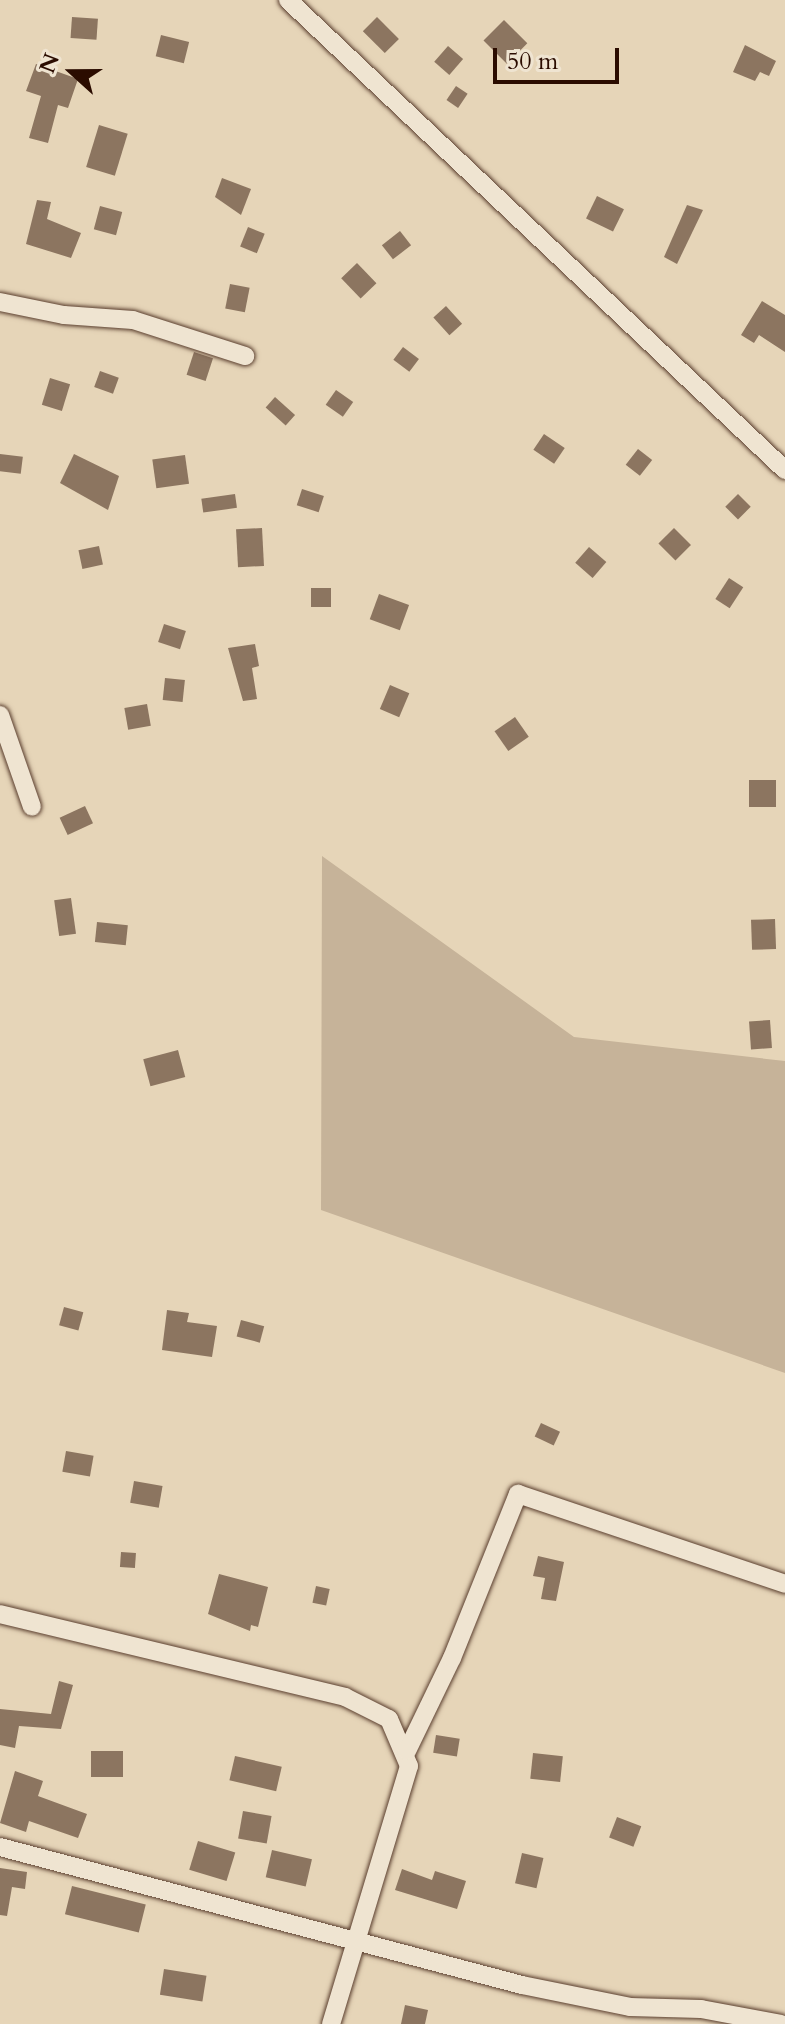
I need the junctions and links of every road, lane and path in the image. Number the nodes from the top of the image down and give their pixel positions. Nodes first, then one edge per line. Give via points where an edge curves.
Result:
1 (288, 0) edge
2 (0, 302) edge
3 (245, 356) dead end
4 (785, 470) edge
5 (0, 715) edge
6 (32, 807) dead end
7 (785, 1584) edge
8 (0, 1614) edge
9 (407, 1751) junction
10 (0, 1847) edge
11 (355, 1941) junction
12 (331, 2024) edge
13 (781, 2024) edge

1 - 4 street
2 - 3 street via 64,315 133,320
5 - 6 street
7 - 9 street via 518,1494 452,1658
8 - 9 street via 345,1697 389,1719
9 - 11 street via 404,1789
10 - 11 street
11 - 12 street
11 - 13 street via 630,2007 701,2009

